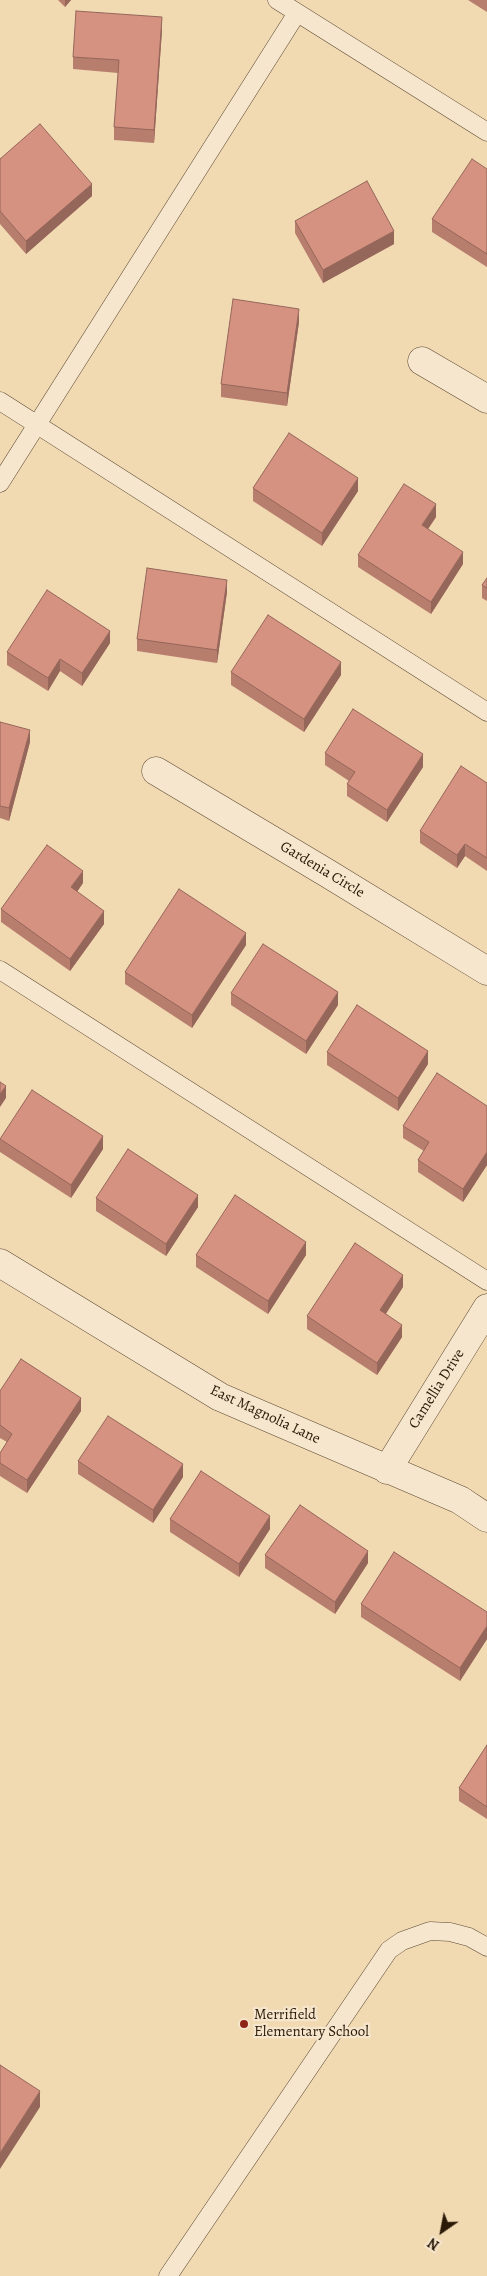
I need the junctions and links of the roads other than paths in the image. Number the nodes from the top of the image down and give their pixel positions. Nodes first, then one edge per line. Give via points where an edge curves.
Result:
1 (277, 0) edge
2 (297, 13) junction
3 (487, 132) edge
4 (422, 360) dead end
5 (487, 399) edge
6 (0, 401) edge
7 (36, 425) junction
8 (0, 483) edge
9 (487, 712) edge
10 (156, 771) dead end
11 (0, 970) edge
12 (487, 971) edge
13 (0, 1263) edge
14 (487, 1281) edge
15 (487, 1308) edge
16 (387, 1470) junction
17 (487, 1518) edge
18 (487, 1947) edge
19 (168, 2276) edge

1 - 2 lane
2 - 3 lane
2 - 7 lane
4 - 5 street
6 - 7 lane
7 - 8 lane
7 - 9 lane
10 - 12 street, Gardenia Circle
11 - 14 lane
13 - 16 street, East Magnolia Lane via 220,1397
15 - 16 street, Camellia Drive
16 - 17 street, East Magnolia Lane via 460,1500
18 - 19 lane via 469,1936 430,1932 402,1941 389,1950

